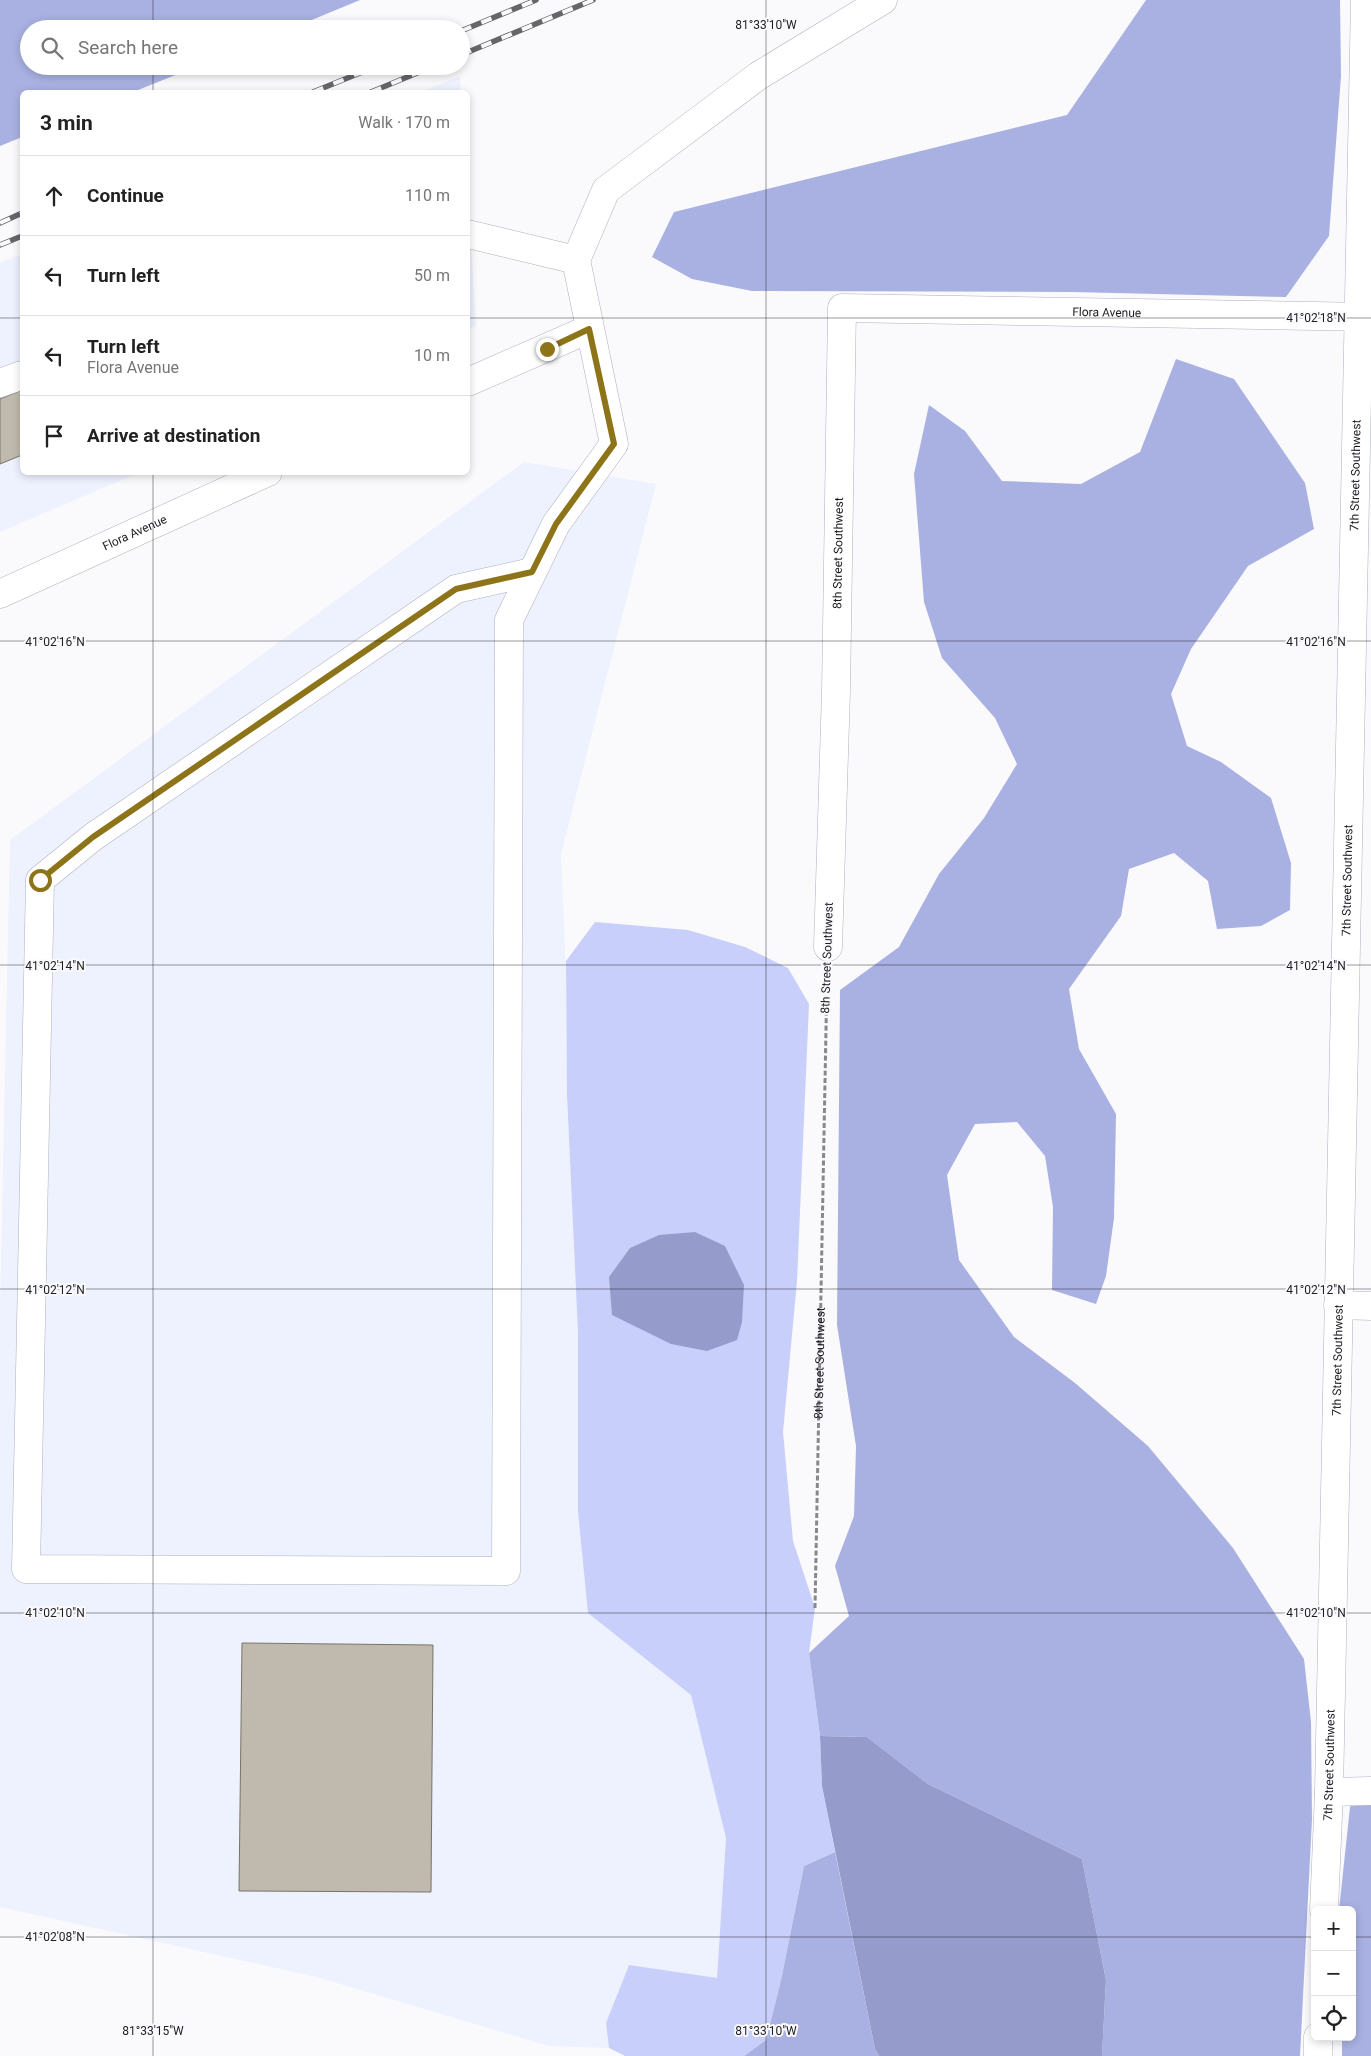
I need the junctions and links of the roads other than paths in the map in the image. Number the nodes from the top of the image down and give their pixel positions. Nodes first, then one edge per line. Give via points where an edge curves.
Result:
1 (883, 0) edge
2 (1365, 0) edge
3 (470, 234) edge
4 (576, 260) junction
5 (842, 308) joint
6 (1365, 317) edge
7 (589, 329) junction
8 (20, 376) edge
9 (470, 381) edge
10 (0, 383) edge
11 (261, 475) edge
12 (532, 572) junction
13 (0, 594) edge
14 (1360, 800) edge
15 (828, 947) road end
16 (1338, 1305) junction
17 (1371, 1306) edge
18 (1371, 1791) edge
19 (1329, 1792) junction
20 (1324, 1906) edge
21 (1318, 2041) edge
22 (1318, 2056) edge

1 - 4 street via 758,76 606,190
2 - 6 street, 7th Street Southwest
3 - 4 street
4 - 7 street
5 - 6 street, Flora Avenue
5 - 15 street, 8th Street Southwest
6 - 14 street, 7th Street Southwest
7 - 9 street
7 - 12 street via 614,444 556,524
8 - 10 street
11 - 13 street, Flora Avenue
12 - 12 street via 509,620 506,1571 26,1569 40,880 93,837 456,589
14 - 16 street, 7th Street Southwest
16 - 17 street
16 - 19 street, 7th Street Southwest
18 - 19 street
19 - 20 street, 7th Street Southwest
21 - 22 street

